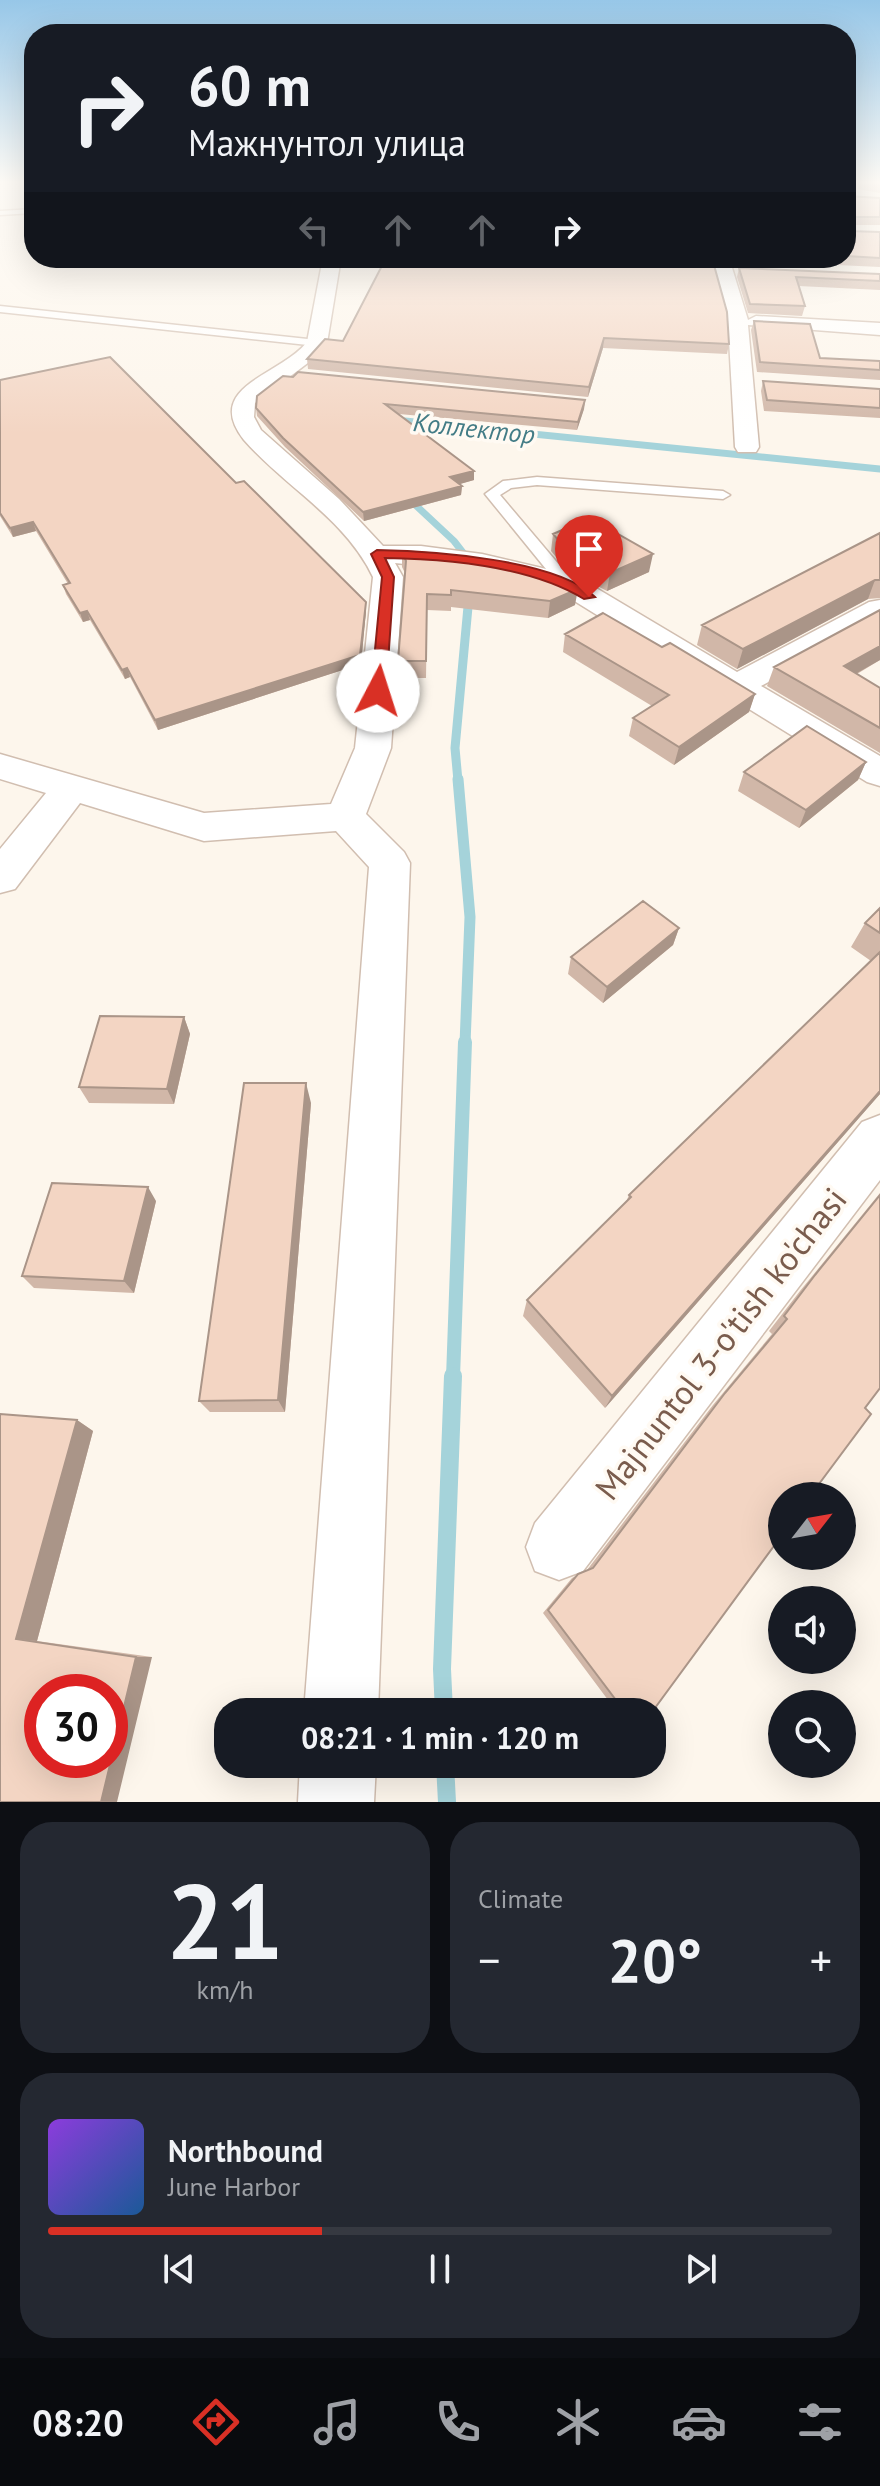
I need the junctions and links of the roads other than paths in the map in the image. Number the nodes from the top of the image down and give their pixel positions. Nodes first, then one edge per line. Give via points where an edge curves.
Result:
1 (330, 268) edge
2 (728, 268) edge
3 (0, 309) edge
4 (738, 321) junction
5 (880, 329) edge
6 (317, 343) junction
7 (740, 381) junction
8 (771, 383) edge
9 (747, 447) dead end
10 (723, 495) dead end
11 (377, 554) junction
12 (565, 582) junction
13 (880, 609) edge
14 (734, 687) junction
15 (0, 766) edge
16 (880, 773) edge
17 (72, 787) junction
18 (345, 817) junction
19 (0, 878) edge
20 (880, 1139) edge
21 (559, 1547) dead end
22 (342, 1698) edge
23 (337, 1778) edge
24 (336, 1802) edge

1 - 6 street
2 - 4 street
3 - 6 lane
4 - 5 street
4 - 7 street
6 - 11 street via 288,373 244,400 247,428
7 - 8 street
7 - 9 street
10 - 12 lane via 537,481 508,484 492,494
11 - 12 street via 471,561
11 - 18 street via 388,577 373,748
12 - 14 street
13 - 14 street
14 - 16 street
15 - 17 street
17 - 18 street via 204,827
17 - 19 street
18 - 22 street via 390,863
20 - 21 street, Majnuntol 3-o'tish ko'chasi
23 - 24 street

